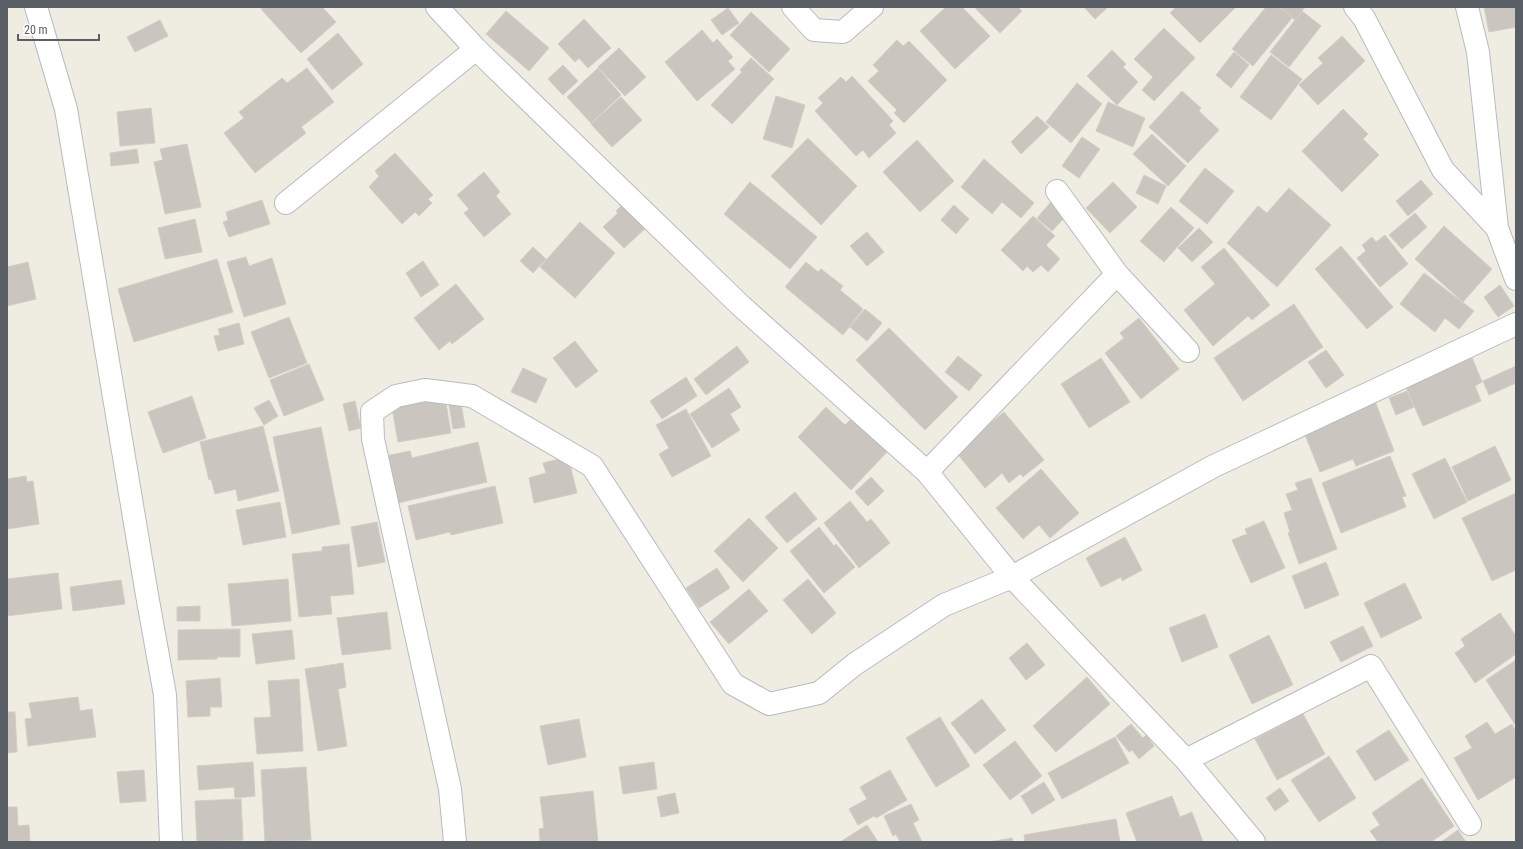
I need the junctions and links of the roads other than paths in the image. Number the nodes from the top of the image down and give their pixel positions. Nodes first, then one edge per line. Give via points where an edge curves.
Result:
1 (36, 7) edge
2 (438, 7) edge
3 (793, 7) edge
4 (872, 7) edge
5 (1355, 7) edge
6 (1467, 7) edge
7 (476, 49) junction
8 (1057, 191) dead end
9 (286, 203) dead end
10 (1497, 228) junction
11 (1117, 274) junction
12 (1516, 279) edge
13 (1516, 324) edge
14 (1188, 351) dead end
15 (928, 472) junction
16 (1012, 578) junction
17 (1186, 760) junction
18 (1470, 824) dead end
19 (171, 842) edge
20 (456, 842) edge
21 (1254, 842) edge

1 - 19 street via 66,109 146,595 165,695
2 - 7 street
3 - 4 street via 814,30 843,32
5 - 10 street via 1364,18 1443,170
6 - 10 street via 1478,52
7 - 9 street
7 - 15 street via 740,305
8 - 11 street
10 - 12 street
11 - 14 street
11 - 15 street
13 - 16 street via 1214,466
15 - 16 street
16 - 17 street
16 - 20 street via 944,605 855,664 819,693 769,704 733,684 592,466 472,396 425,390 396,396 372,412 373,439 450,789
17 - 18 street via 1371,666
17 - 21 street

